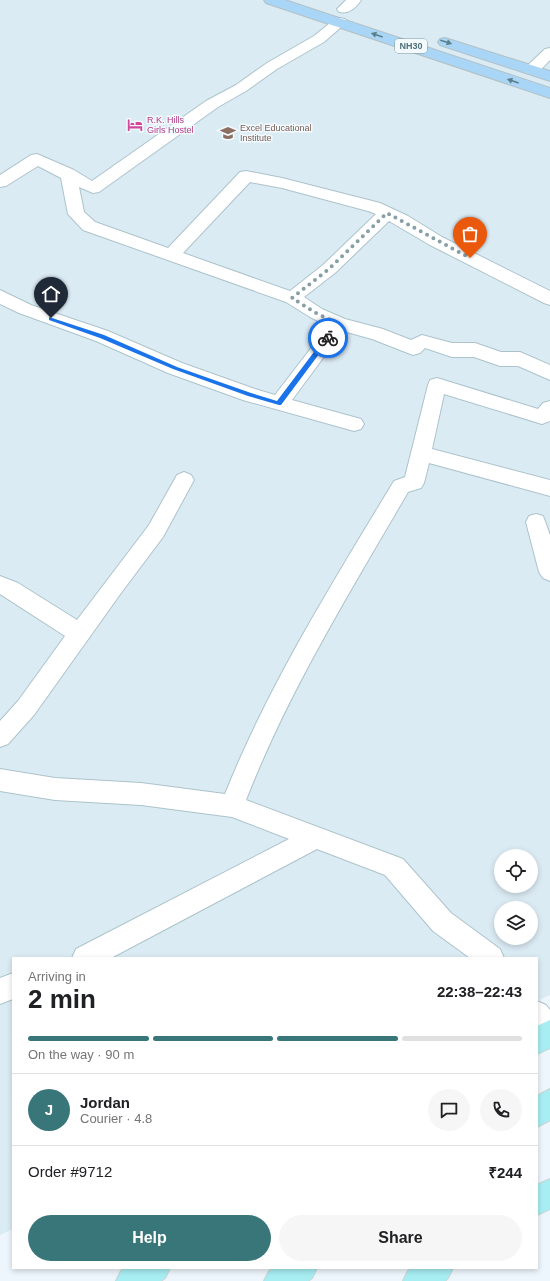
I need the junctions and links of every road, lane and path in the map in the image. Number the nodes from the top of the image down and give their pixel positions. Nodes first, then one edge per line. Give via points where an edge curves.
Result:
1 (271, 0) edge
2 (330, 5) dead end
3 (349, 11) edge
4 (431, 37) dead end
5 (550, 52) edge
6 (531, 70) junction
7 (550, 76) edge
8 (550, 93) edge
9 (68, 174) junction
10 (0, 182) edge
11 (387, 213) junction
12 (171, 255) junction
13 (0, 296) edge
14 (292, 298) junction
15 (550, 299) edge
16 (339, 324) junction
17 (550, 373) edge
18 (279, 403) junction
19 (550, 408) edge
20 (354, 424) dead end
21 (421, 454) junction
22 (184, 480) dead end
23 (550, 488) edge
24 (536, 522) dead end
25 (550, 572) edge
26 (0, 584) edge
27 (80, 634) junction
28 (0, 737) edge
29 (0, 780) edge
30 (232, 806) junction
31 (316, 837) junction
32 (87, 957) edge
33 (490, 957) edge
34 (12, 986) edge
35 (0, 991) edge
36 (538, 1015) edge
37 (550, 1033) edge
38 (538, 1040) edge
39 (550, 1103) edge
40 (538, 1112) edge
41 (550, 1193) edge
42 (538, 1200) edge
43 (153, 1269) edge
44 (300, 1269) edge
45 (436, 1269) edge
46 (131, 1281) edge
47 (278, 1281) edge
48 (418, 1281) edge

1 - 3 main road, NH30
2 - 3 main road, NH30
8 -> 3 main road, NH30
3 - 9 street via 319,39 212,104 92,188
4 -> 6 main road, NH30
5 - 6 street
6 - 7 main road, NH30
9 - 10 street via 37,158
9 - 12 street via 76,214 89,226
11 - 12 street via 374,207 246,176
11 - 14 street via 329,269
11 - 15 street
12 - 14 street
13 - 18 street via 25,309 102,336 175,368
14 - 16 street
16 - 17 street via 377,334 413,348 422,341 452,350 475,350 500,359 520,359
16 - 18 street
18 - 20 street
19 - 21 street via 542,417 438,385
21 - 23 street
21 - 30 street via 414,483 401,486 325,615 253,753
22 - 27 street via 156,531
24 - 25 street
26 - 27 street
27 - 28 street via 26,708
29 - 30 street via 55,789 141,794
30 - 31 street
31 - 32 street
31 - 33 street via 394,867 442,922
34 - 35 street
36 - 37 street
37 - 38 highway
39 - 40 highway
41 - 42 highway
43 - 46 highway
44 - 47 highway
45 - 48 highway

